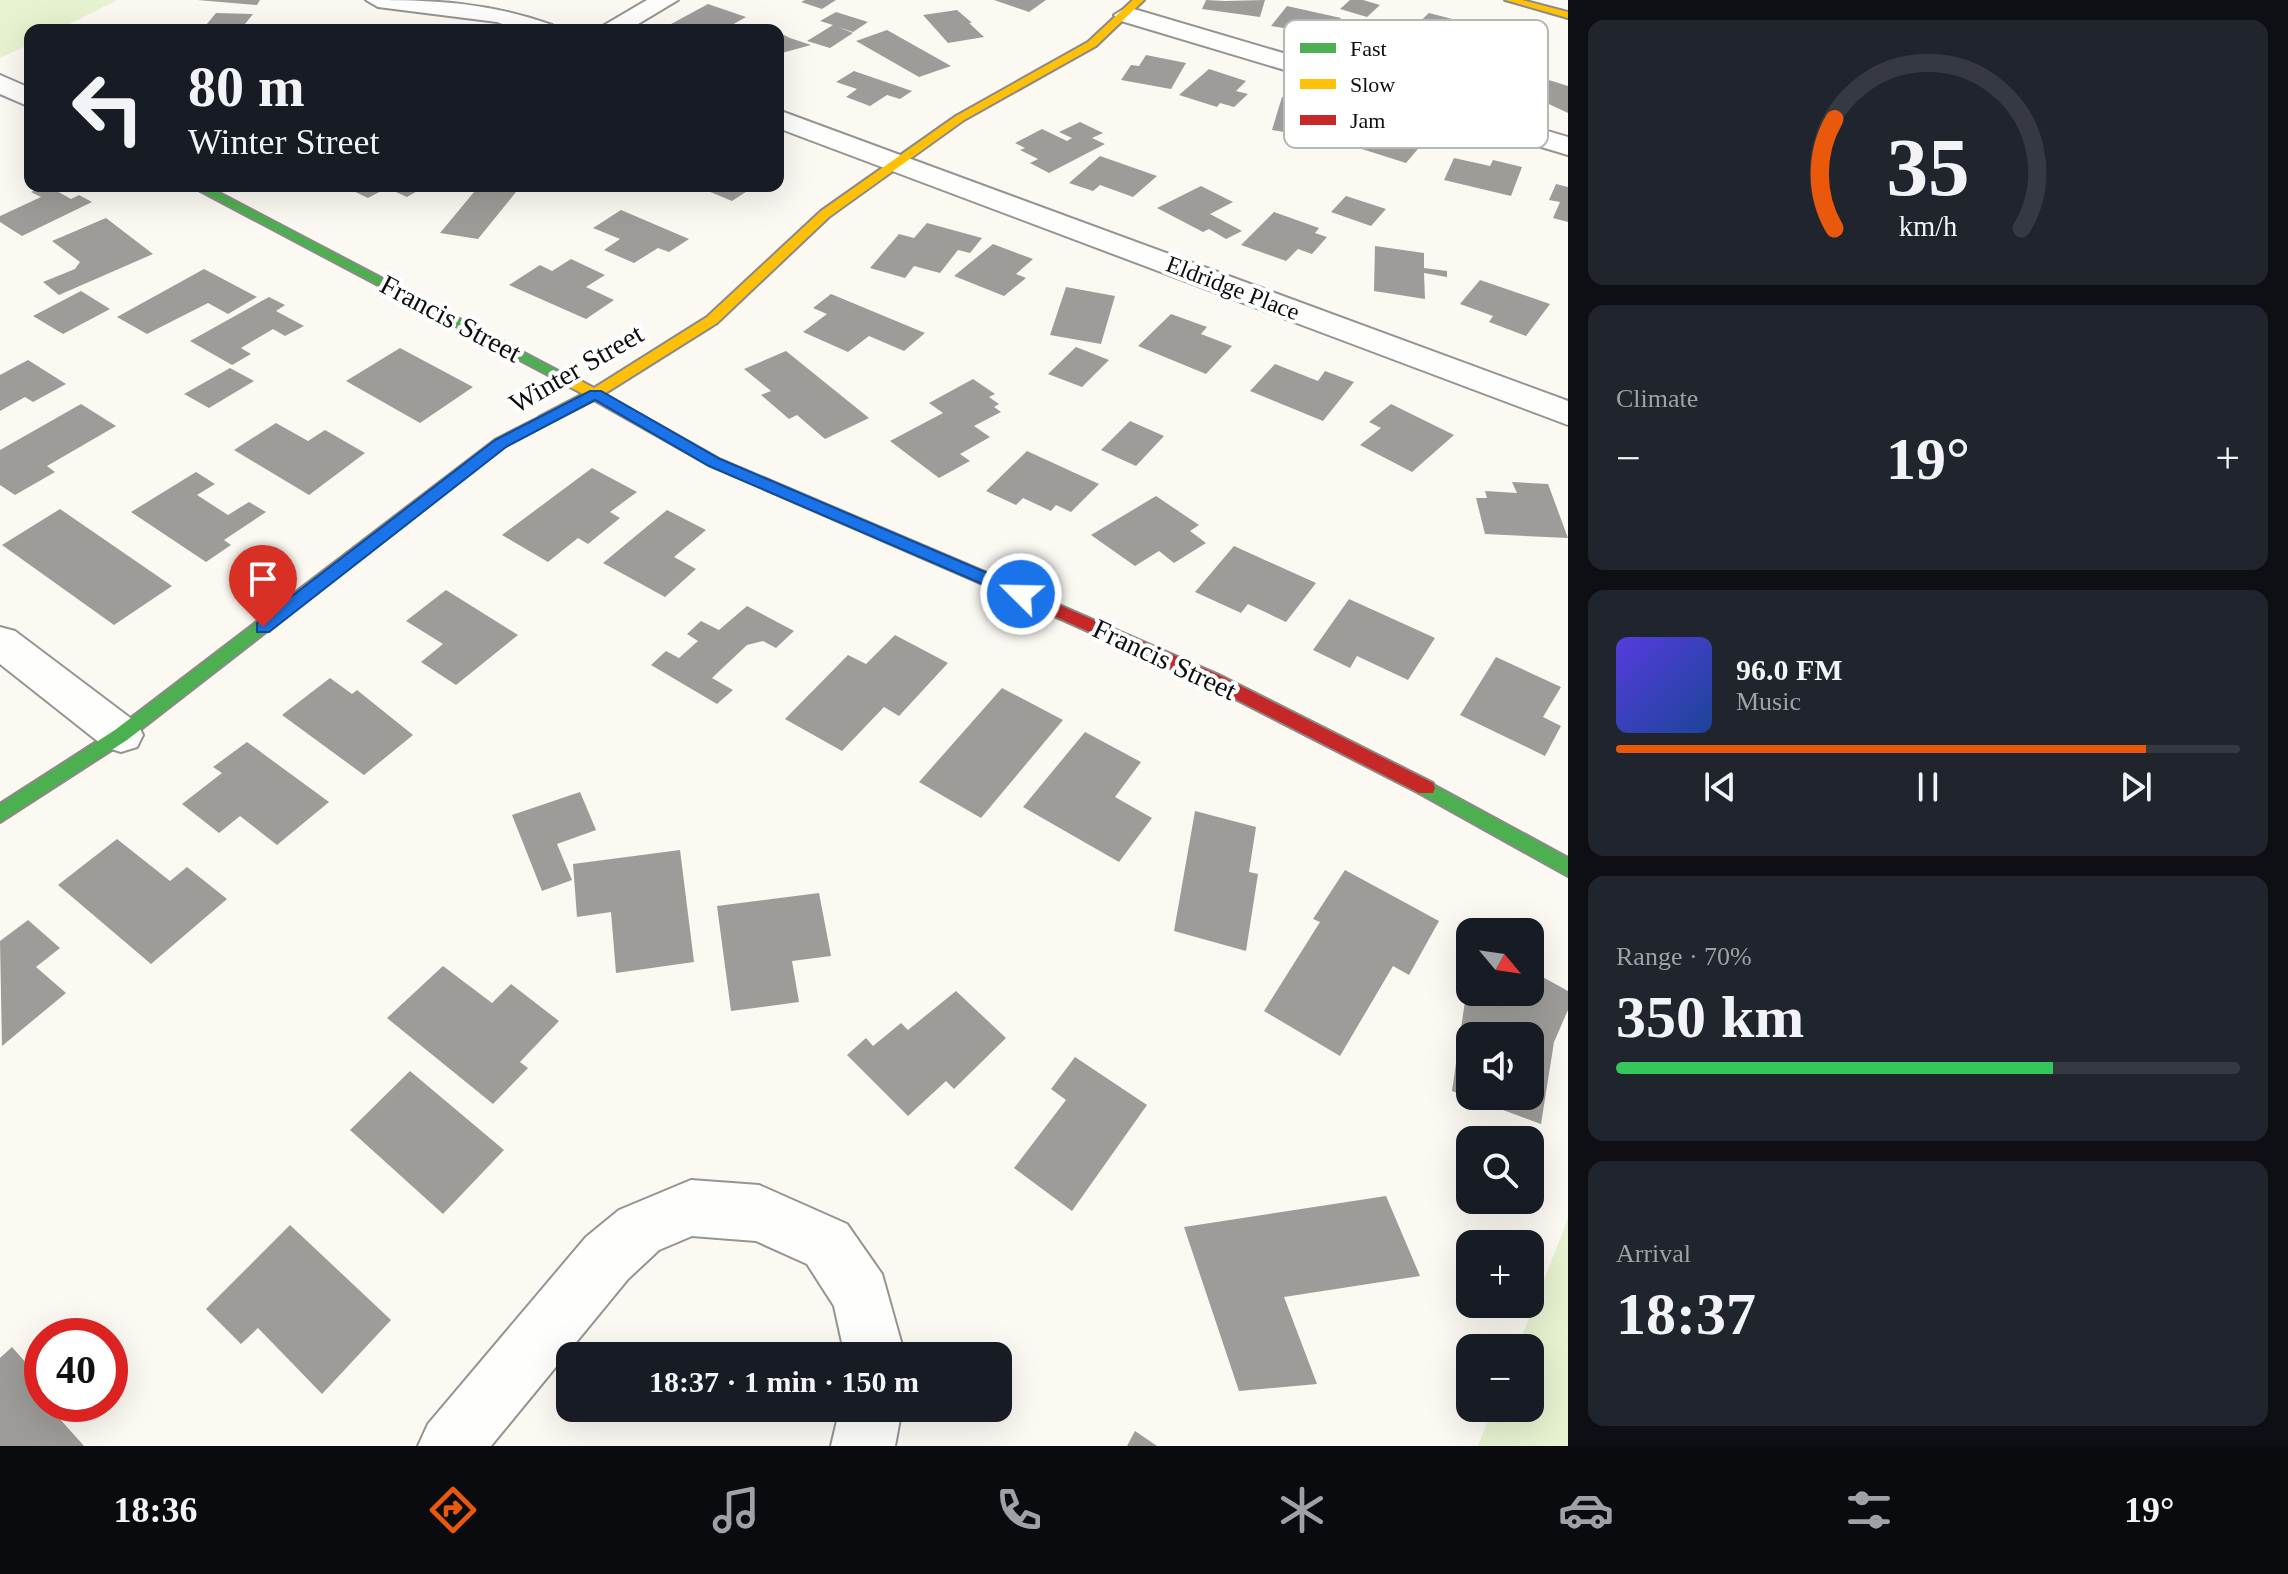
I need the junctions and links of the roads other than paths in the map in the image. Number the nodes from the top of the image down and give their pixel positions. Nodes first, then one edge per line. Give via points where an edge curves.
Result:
1 (378, 0) edge
2 (666, 0) edge
3 (1510, 0) edge
4 (1133, 7) edge
5 (1566, 11) edge
6 (526, 24) edge
7 (620, 24) edge
8 (1284, 55) edge
9 (1, 83) edge
10 (24, 96) edge
11 (784, 120) edge
12 (1548, 140) edge
13 (1568, 146) edge
14 (897, 162) junction
15 (208, 192) edge
16 (595, 394) junction
17 (1568, 414) edge
18 (0, 642) edge
19 (121, 735) junction
20 (0, 814) edge
21 (1568, 868) edge
22 (872, 1342) edge
23 (868, 1422) edge
24 (450, 1446) edge
25 (863, 1446) edge

1 - 6 street via 501,15
2 - 7 street
3 - 5 street
4 - 8 street
4 - 14 street, Winter Street via 1092,44 960,118
9 - 10 street
11 - 14 street, Eldridge Place
12 - 13 street
14 - 16 street, Winter Street via 825,214 712,320
14 - 17 street, Eldridge Place
15 - 16 street, Francis Street
16 - 19 street, Winter Street via 500,443
16 - 21 street, Francis Street via 714,462 1105,630 1360,751
18 - 19 street
19 - 20 street, Winter Street
22 - 24 street via 861,1295 827,1244 759,1213 691,1208 639,1230 607,1258
23 - 25 street

